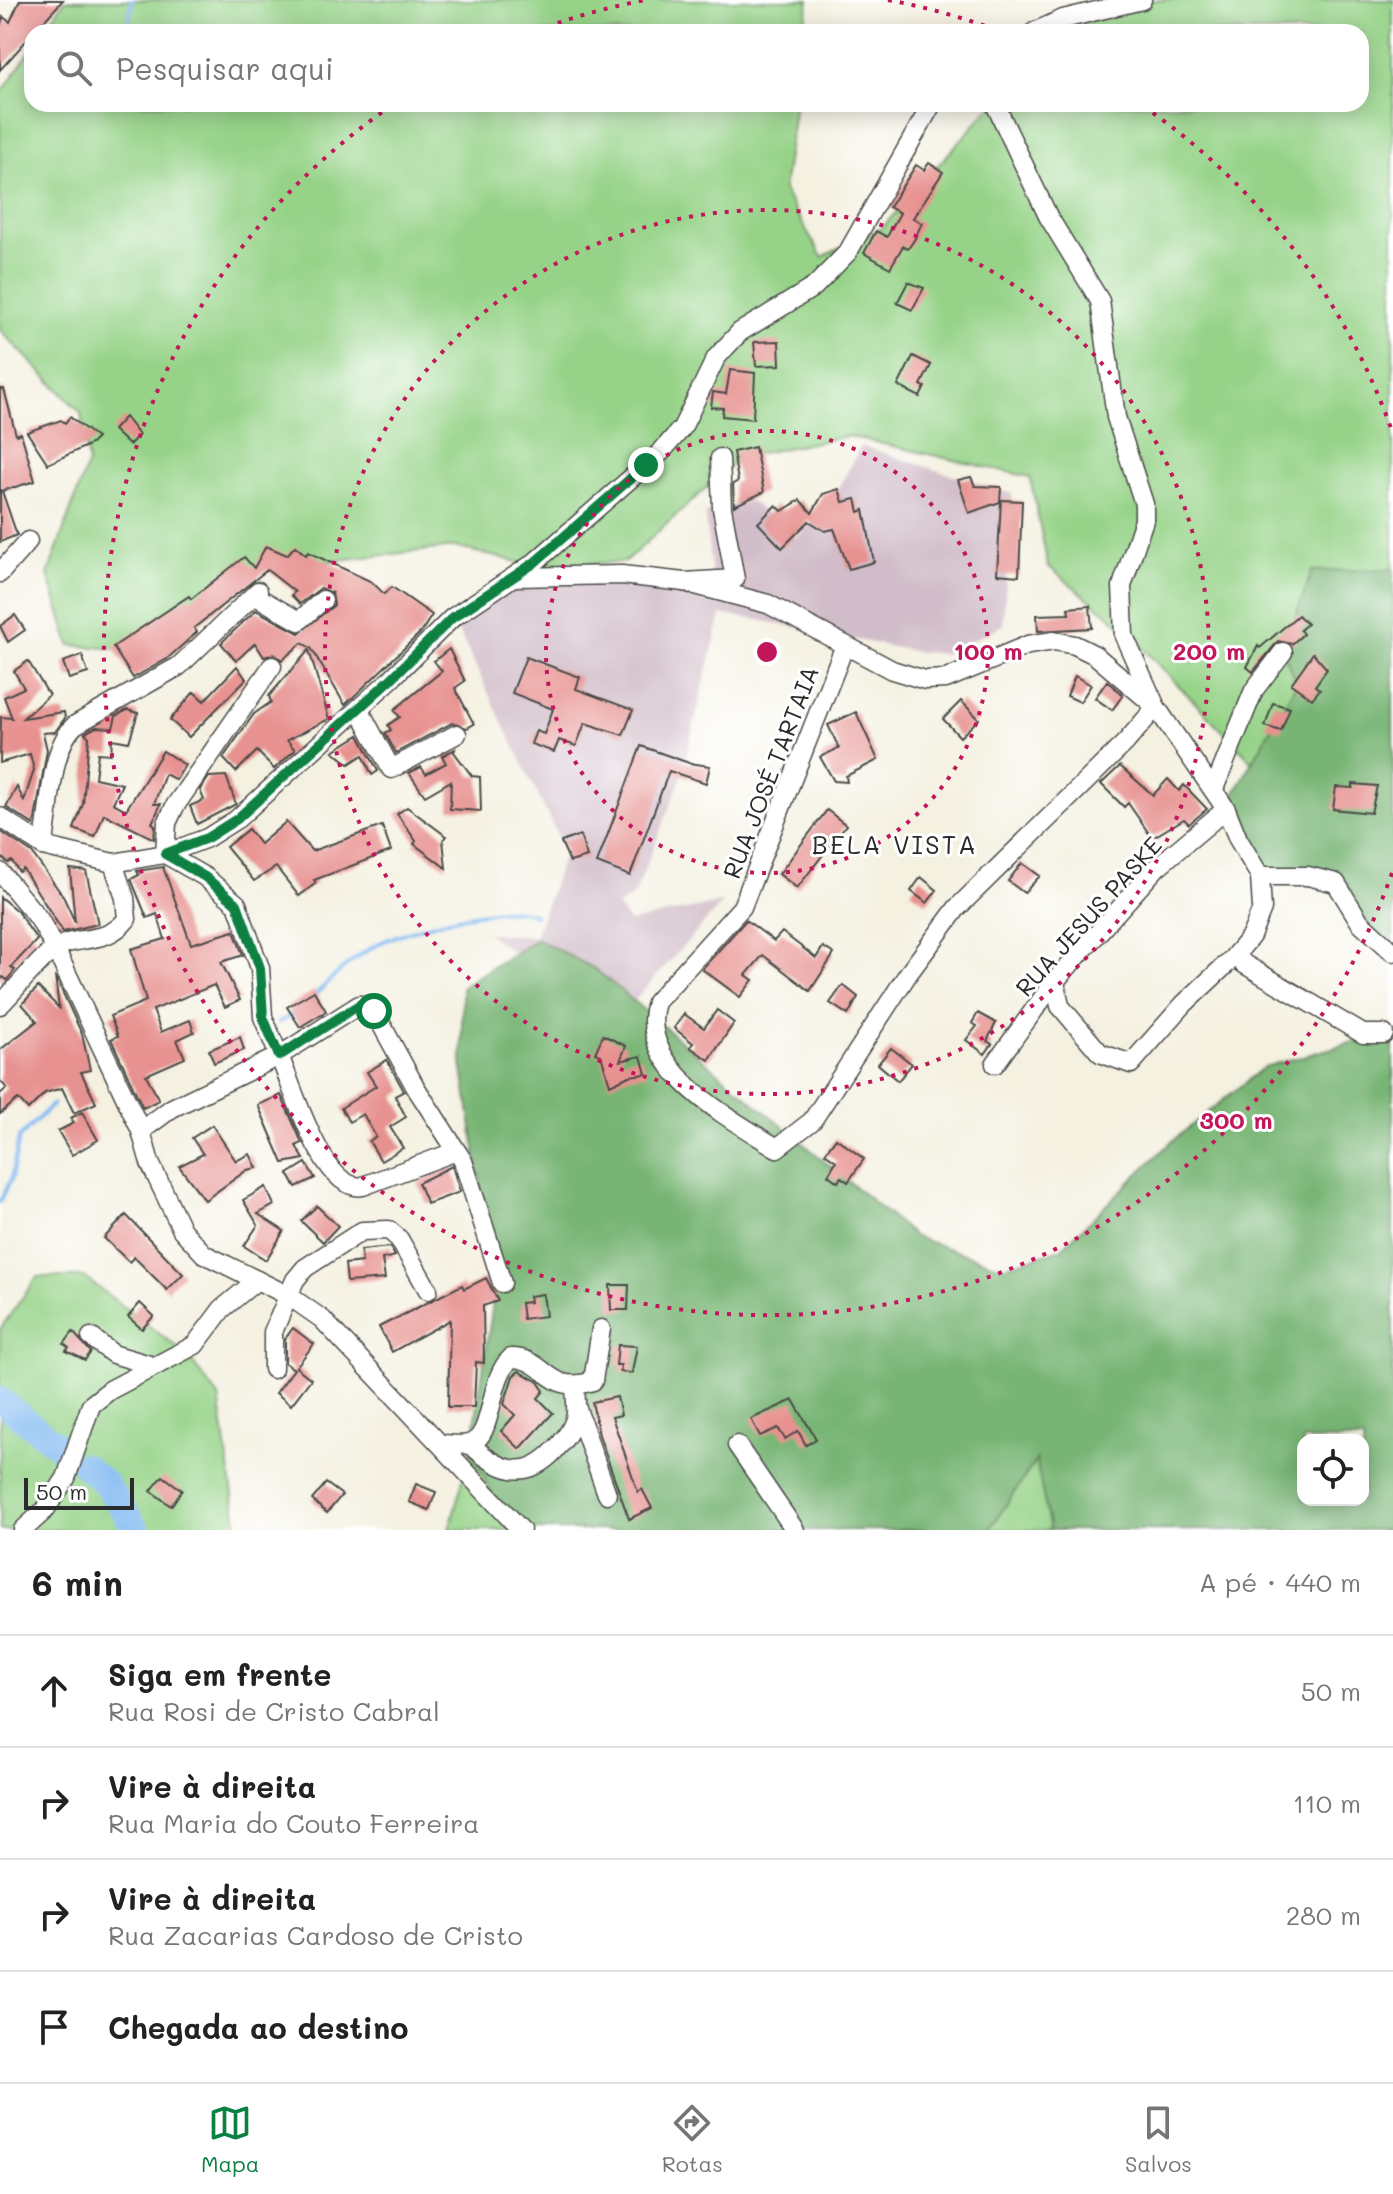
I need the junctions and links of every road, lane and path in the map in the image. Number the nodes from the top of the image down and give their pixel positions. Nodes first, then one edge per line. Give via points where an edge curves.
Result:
1 (1142, 0) edge
2 (1052, 24) edge
3 (928, 112) edge
4 (999, 112) edge
5 (720, 458) dead end
6 (28, 541) dead end
7 (0, 573) edge
8 (512, 577) junction
9 (684, 582) junction
10 (323, 600) dead end
11 (845, 645) junction
12 (1283, 652) dead end
13 (272, 666) dead end
14 (1156, 707) junction
15 (359, 709) junction
16 (457, 734) dead end
17 (1214, 789) junction
18 (1226, 809) junction
19 (0, 817) edge
20 (43, 846) junction
21 (165, 854) junction
22 (113, 863) junction
23 (0, 872) edge
24 (1260, 876) junction
25 (55, 948) junction
26 (1393, 952) edge
27 (1236, 954) junction
28 (1055, 981) junction
29 (0, 1005) edge
30 (1384, 1034) dead end
31 (279, 1056) junction
32 (995, 1064) dead end
33 (141, 1131) junction
34 (454, 1152) junction
35 (257, 1280) junction
36 (502, 1283) dead end
37 (428, 1290) dead end
38 (289, 1296) junction
39 (601, 1329) dead end
40 (91, 1337) dead end
41 (153, 1366) junction
42 (273, 1369) dead end
43 (575, 1395) junction
44 (443, 1444) junction
45 (470, 1444) junction
46 (737, 1445) dead end
47 (607, 1494) dead end
48 (23, 1530) edge
49 (521, 1530) edge
50 (795, 1530) edge

1 - 2 street
3 - 8 street via 839,263 796,301 740,332 716,358 682,428 661,452
4 - 14 street via 1048,216 1100,301 1116,417 1144,504 1144,520 1122,586 1124,636
5 - 9 street via 722,508 735,579
6 - 7 street
8 - 9 street via 622,575
8 - 15 street via 452,618
9 - 11 street via 768,604
10 - 20 street via 299,621 256,593 179,666 75,725 57,752
11 - 14 street via 892,670 925,680 946,679 1028,645 1054,641 1095,655
11 - 14 street, RUA JOSÉ TARTAIA via 742,907 656,1002 652,1027 667,1064 710,1106 777,1148 812,1121 957,908
12 - 17 street via 1254,690
13 - 21 street via 175,806 167,823
14 - 17 street
15 - 16 street via 391,769
15 - 21 street via 237,819
17 - 18 street
18 - 24 street
18 - 28 street, RUA JESUS PASKE via 1157,867
19 - 20 street
20 - 22 street
21 - 22 street
21 - 31 street via 237,904 260,968 263,1017
22 - 25 street via 127,919 109,936
23 - 25 street via 39,919
24 - 26 street via 1308,876 1336,883 1360,922
24 - 27 street via 1262,909
25 - 29 street
25 - 33 street
27 - 28 street via 1131,1064 1100,1053 1060,1006
27 - 30 street via 1244,964 1363,1034
28 - 32 street, RUA JESUS PASKE
31 - 33 street via 172,1108
31 - 34 street via 323,1157 343,1184 363,1186
31 - 34 street via 359,1005 367,1005
33 - 35 street via 182,1230 204,1254
34 - 36 street via 463,1161
35 - 38 street
35 - 41 street via 222,1309 195,1345
37 - 38 street via 399,1239 376,1228 362,1231 305,1268
38 - 42 street via 273,1332
38 - 44 street via 322,1319
39 - 43 street via 593,1381
40 - 41 street via 113,1354
41 - 48 street via 91,1405 66,1478 45,1510
43 - 45 street via 575,1419 542,1464 520,1471 491,1464
43 - 45 street via 524,1358 511,1358 500,1368 488,1423
43 - 47 street
44 - 45 street
44 - 49 street
46 - 50 street

